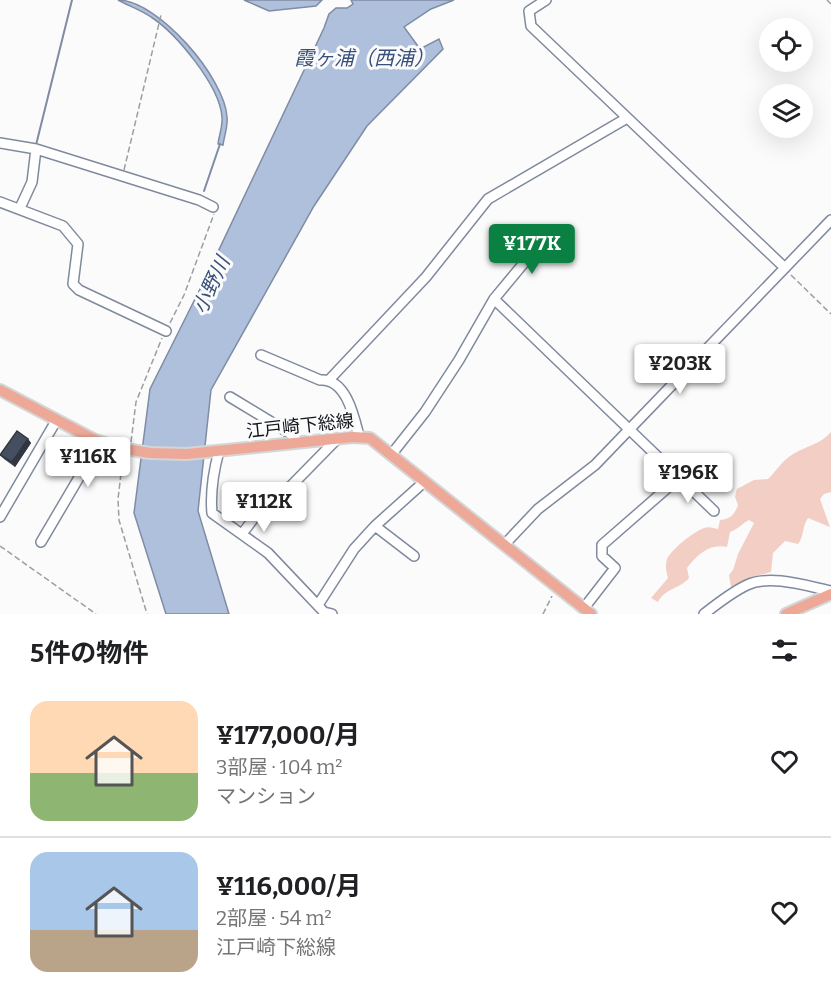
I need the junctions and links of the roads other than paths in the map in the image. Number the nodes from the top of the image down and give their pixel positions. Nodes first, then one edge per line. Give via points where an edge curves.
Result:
1 (546, 0) edge
2 (627, 118) junction
3 (0, 143) edge
4 (36, 149) junction
5 (0, 202) edge
6 (213, 207) road end
7 (20, 208) junction
8 (831, 220) edge
9 (548, 234) dead end
10 (785, 268) junction
11 (494, 299) junction
12 (166, 331) road end
13 (261, 355) dead end
14 (329, 380) junction
15 (0, 390) edge
16 (230, 397) dead end
17 (56, 421) junction
18 (629, 429) junction
19 (359, 436) junction
20 (337, 438) junction
21 (299, 443) junction
22 (131, 450) junction
23 (217, 451) junction
24 (391, 455) junction
25 (680, 477) junction
26 (424, 482) junction
27 (714, 511) dead end
28 (0, 517) edge
29 (375, 526) junction
30 (242, 534) junction
31 (41, 542) dead end
32 (505, 544) junction
33 (414, 556) dead end
34 (831, 593) edge
35 (318, 605) junction
36 (588, 611) edge
37 (332, 614) edge
38 (704, 614) edge
39 (786, 614) edge

1 - 2 street via 529,11 531,26
2 - 10 street
2 - 14 street via 488,199 426,277
3 - 4 street
4 - 6 street
4 - 7 street via 32,182
5 - 7 street
7 - 12 street via 63,226 78,244 74,284 79,290
8 - 10 street
9 - 11 street
10 - 18 street
11 - 18 street
11 - 24 street via 459,360
13 - 14 street via 320,380
14 - 19 street via 338,386 352,409
15 - 17 main road, 江戸崎下総線
16 - 21 street via 291,434
17 - 22 main road, 江戸崎下総線 via 95,440
17 - 28 street
18 - 25 street
18 - 32 street via 595,465 538,509
19 - 20 main road, 江戸崎下総線
19 - 24 main road, 江戸崎下総線 via 370,438
20 - 21 main road, 江戸崎下総線
20 - 30 street via 286,491 269,498
21 - 23 main road, 江戸崎下総線
22 - 23 main road, 江戸崎下総線 via 176,455
22 - 31 street via 123,456 94,452
23 - 30 street via 210,494 212,513
24 - 26 main road, 江戸崎下総線
25 - 27 street
25 - 36 street via 602,545 602,556 615,568
26 - 29 street
26 - 32 main road, 江戸崎下総線
29 - 33 street
29 - 35 street via 354,549
30 - 35 street via 268,553
32 - 36 main road, 江戸崎下総線
34 - 38 street via 783,580 750,584
34 - 39 main road
35 - 37 street

